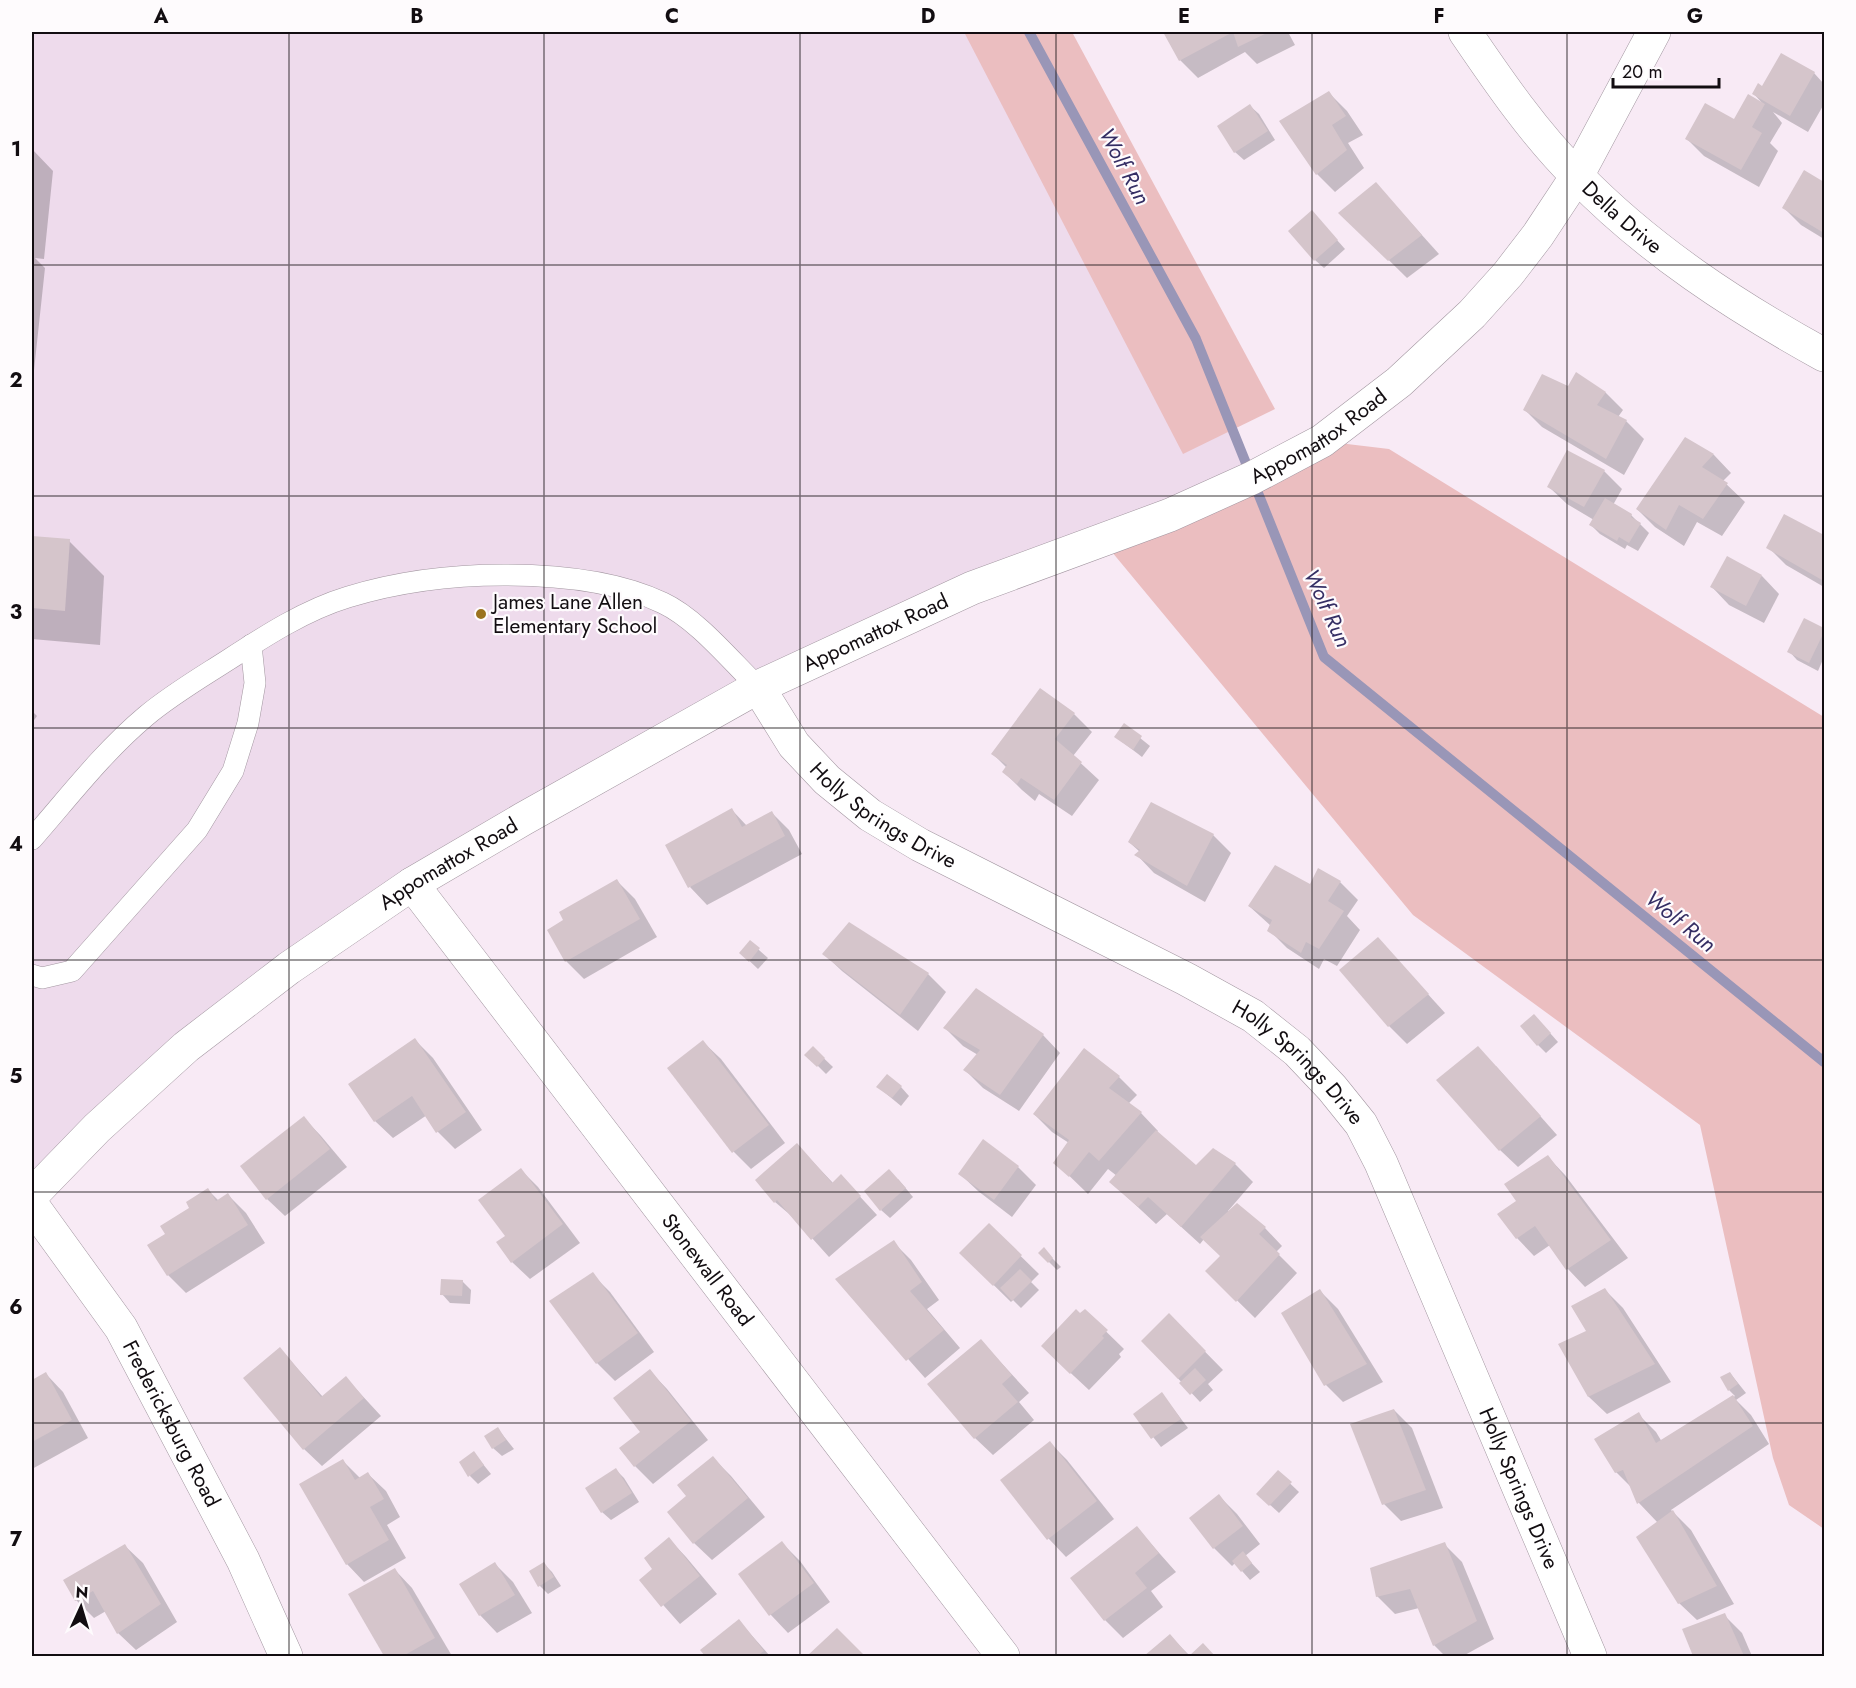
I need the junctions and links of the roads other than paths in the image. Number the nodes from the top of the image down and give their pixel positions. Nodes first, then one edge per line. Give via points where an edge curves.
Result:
1 (1465, 32) edge
2 (1654, 32) edge
3 (1577, 176) junction
4 (1824, 355) edge
5 (252, 645) junction
6 (758, 687) junction
7 (32, 839) edge
8 (412, 884) junction
9 (32, 975) edge
10 (32, 1195) edge
11 (32, 1205) edge
12 (286, 1656) edge
13 (1003, 1656) edge
14 (1590, 1656) edge

1 - 3 street, Della Drive via 1529,120
2 - 3 street, Appomattox Road
3 - 4 street, Della Drive via 1635,231 1696,276 1772,327
3 - 6 street, Appomattox Road via 1532,243 1472,314 1399,382 1322,441 1170,515 972,588
5 - 6 lane via 299,617 347,597 404,584 531,575 608,586 663,603 686,616
5 - 7 lane via 145,717 99,762
5 - 9 lane via 255,683 248,723 233,771 197,830 72,971 42,978
6 - 8 street, Appomattox Road
6 - 14 street, Holly Springs Drive via 794,745 827,780 870,814 920,845 1253,1016 1297,1051 1332,1088 1361,1124 1382,1163
8 - 10 street, Appomattox Road via 289,968 186,1047 96,1128
8 - 13 street, Stonewall Road
11 - 12 street, Fredericksburg Road via 121,1328 243,1560

